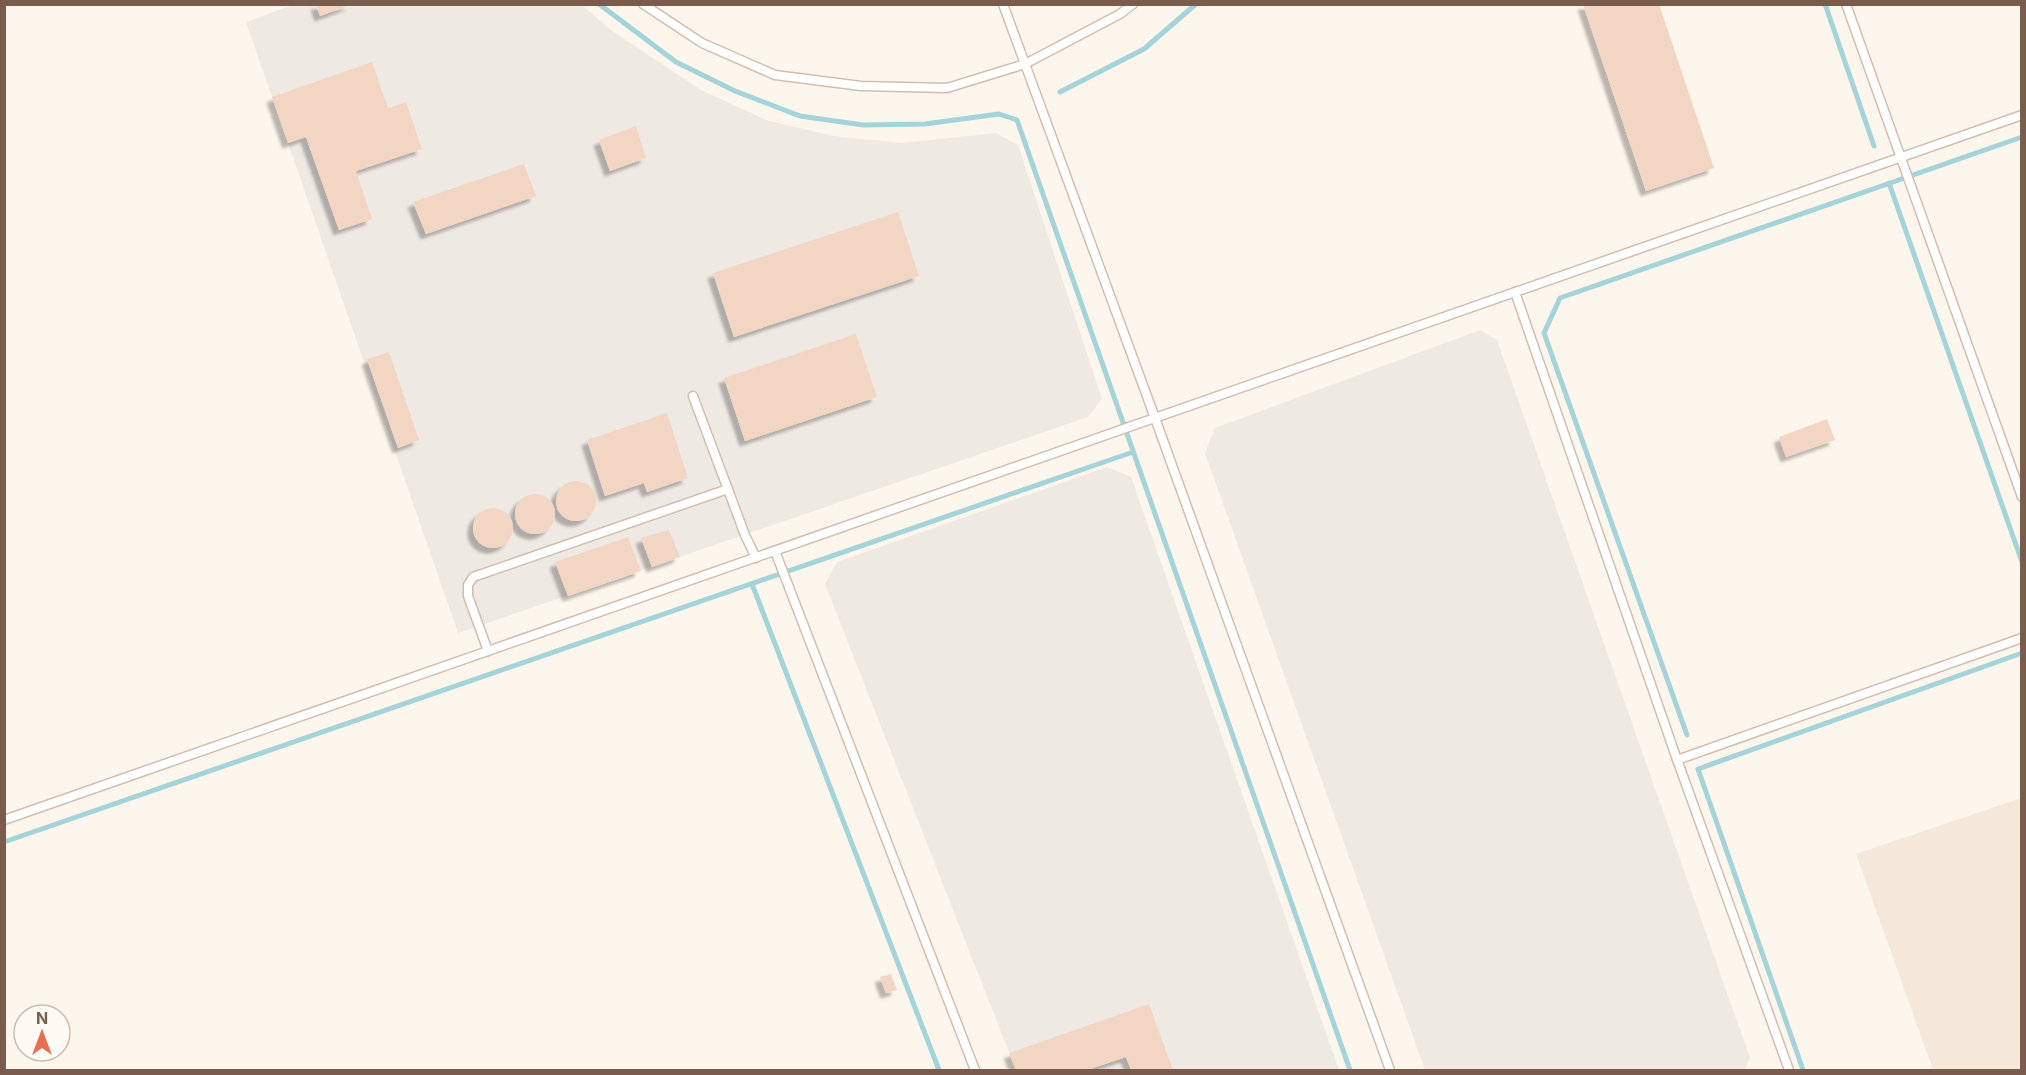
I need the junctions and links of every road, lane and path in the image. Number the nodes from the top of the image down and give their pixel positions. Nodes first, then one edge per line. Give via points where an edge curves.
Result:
1 (643, 4) edge
2 (1003, 4) edge
3 (1133, 4) edge
4 (1846, 4) edge
5 (1025, 64) junction
6 (2022, 115) edge
7 (1515, 292) junction
8 (693, 396) dead end
9 (1155, 418) junction
10 (728, 489) junction
11 (2022, 497) edge
12 (775, 551) junction
13 (756, 558) junction
14 (2022, 638) edge
15 (488, 651) junction
16 (1677, 760) junction
17 (4, 820) edge
18 (975, 1071) edge
19 (1390, 1071) edge
20 (1789, 1071) edge

1 - 5 lane via 702,43 775,75 861,86 948,88
2 - 5 lane
3 - 5 lane
4 - 11 lane
5 - 9 lane
6 - 7 lane
7 - 9 lane
7 - 16 lane
8 - 10 lane
9 - 12 lane
9 - 19 lane
10 - 13 lane
10 - 15 lane via 473,577 468,596
12 - 13 lane
12 - 18 lane
13 - 15 lane
14 - 16 lane
15 - 17 lane
16 - 20 lane

